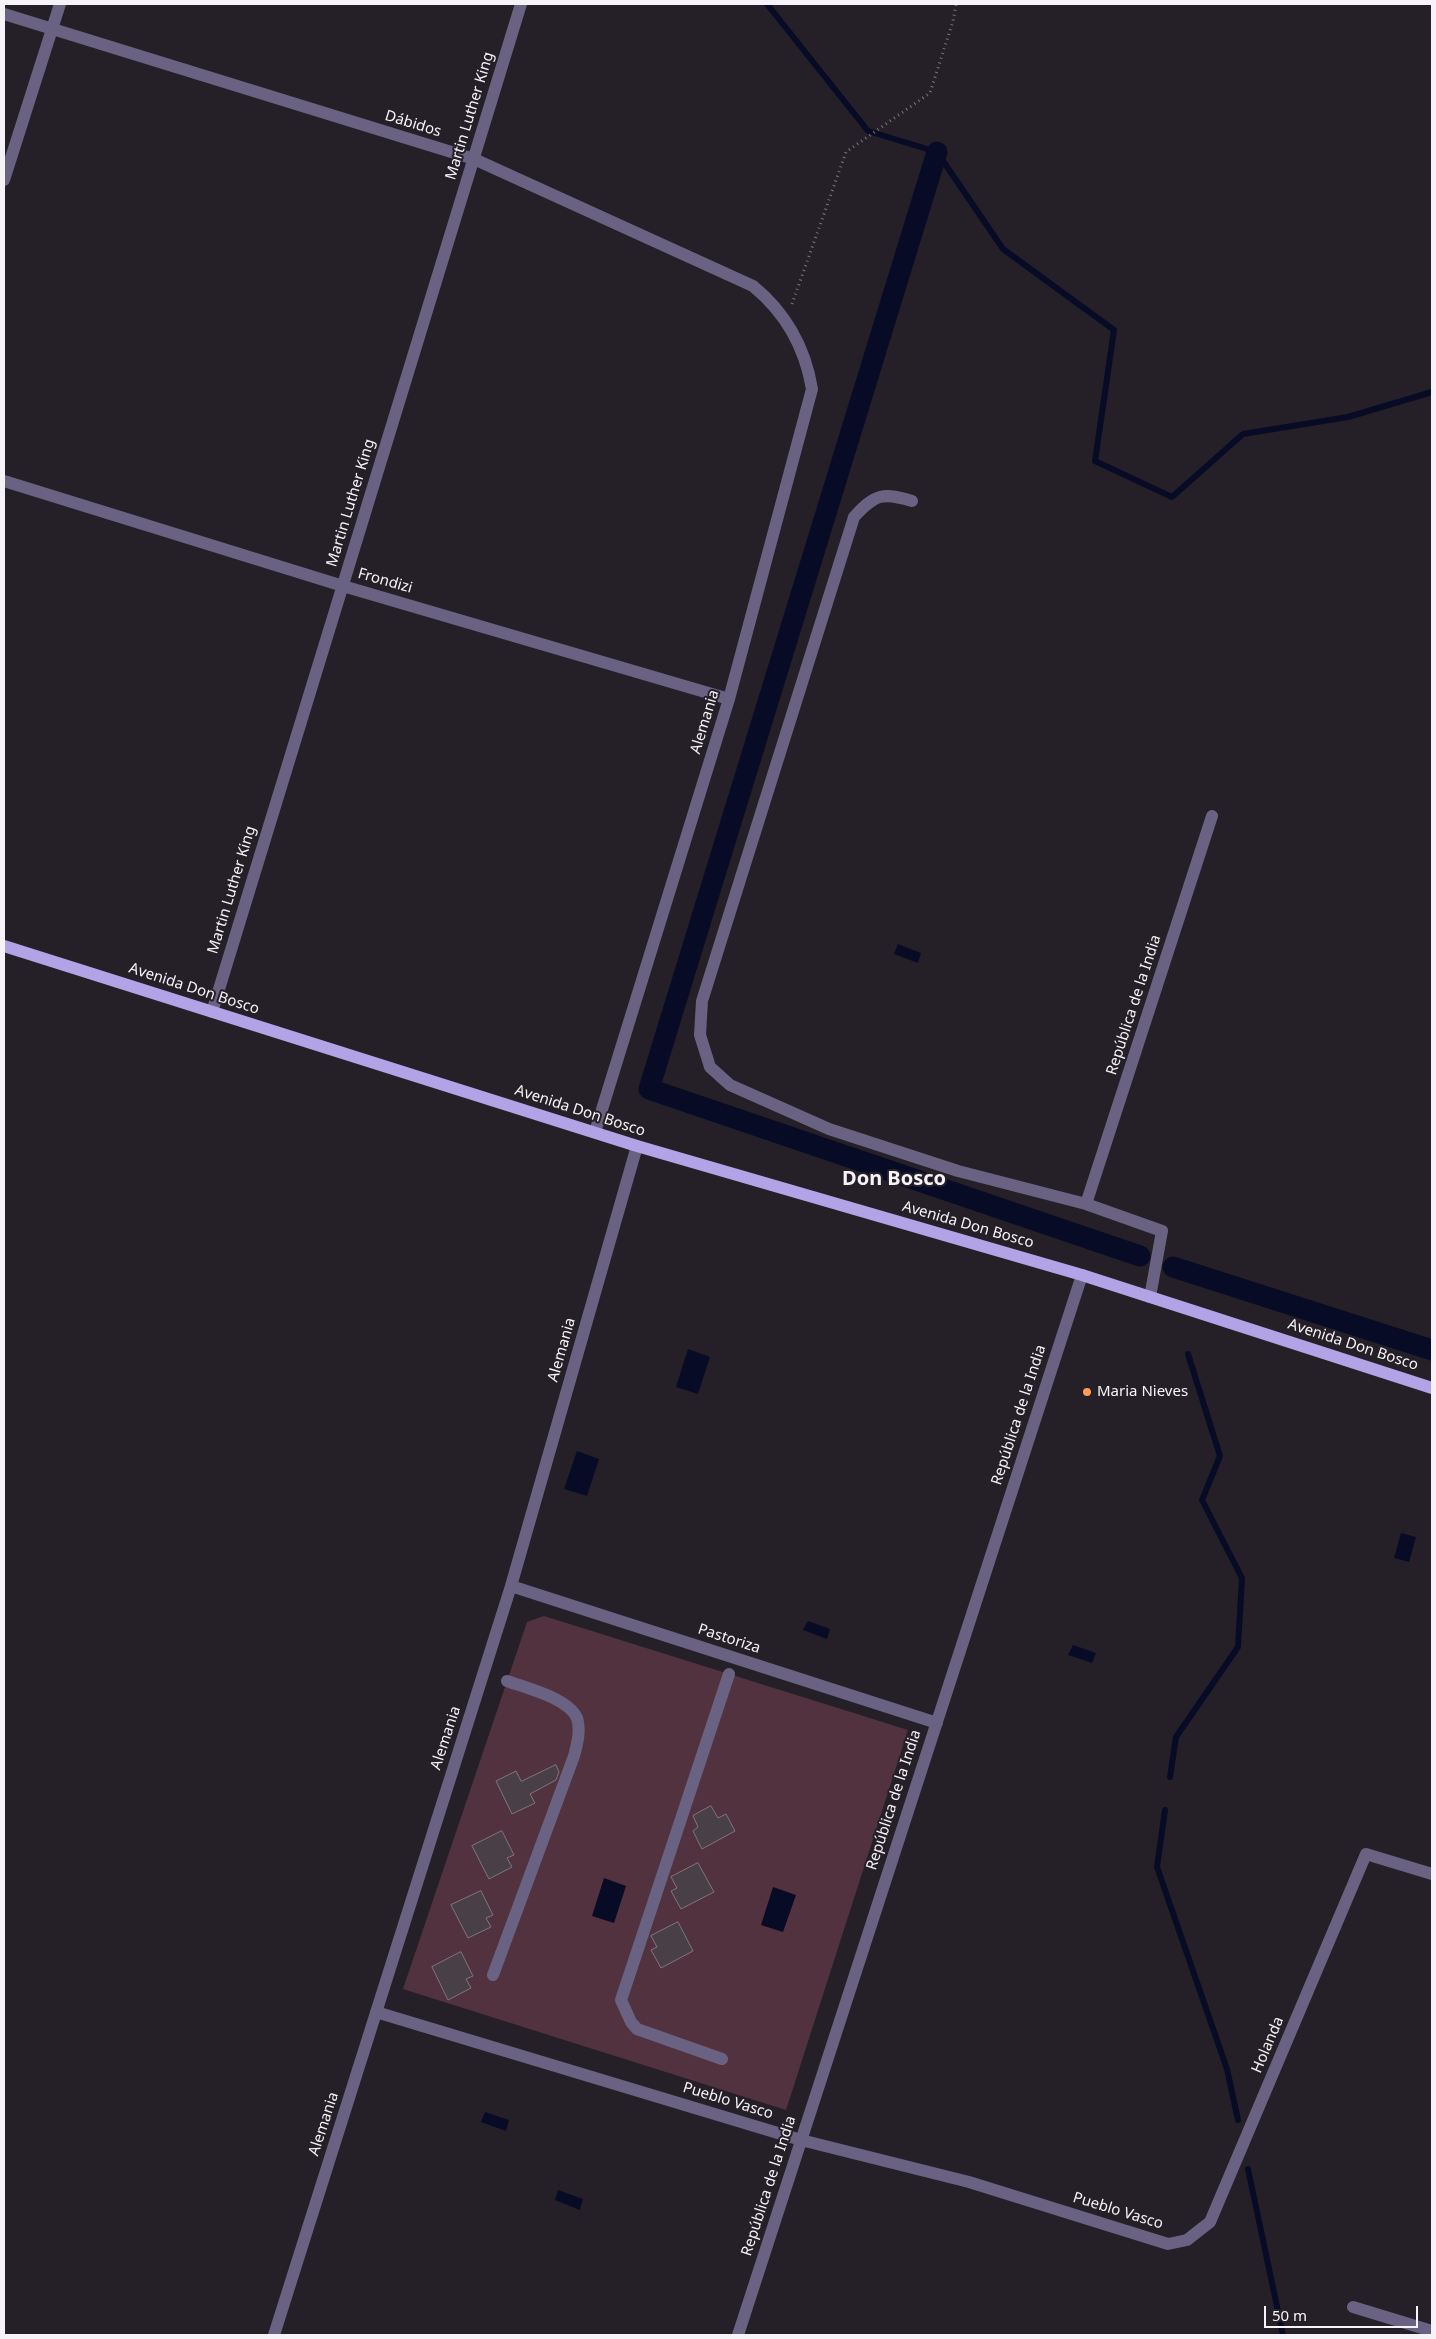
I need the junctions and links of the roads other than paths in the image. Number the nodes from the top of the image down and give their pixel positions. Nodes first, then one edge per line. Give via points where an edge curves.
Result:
1 (60, 4) edge
2 (522, 4) edge
3 (4, 14) edge
4 (52, 29) junction
5 (474, 159) junction
6 (4, 180) edge
7 (786, 321) joint
8 (4, 481) edge
9 (912, 501) dead end
10 (343, 586) junction
11 (729, 698) junction
12 (1212, 816) dead end
13 (4, 946) edge
14 (212, 1012) junction
15 (595, 1132) junction
16 (637, 1146) junction
17 (1086, 1204) junction
18 (1082, 1275) junction
19 (1150, 1297) junction
20 (1432, 1388) edge
21 (511, 1586) junction
22 (730, 1674) dead end
23 (507, 1681) dead end
24 (937, 1723) junction
25 (1432, 1874) edge
26 (493, 1975) dead end
27 (376, 2012) junction
28 (722, 2059) dead end
29 (801, 2140) junction
30 (1188, 2240) joint
31 (1353, 2308) dead end
32 (1432, 2331) edge
33 (274, 2335) edge
34 (738, 2335) edge

1 - 4 street
2 - 5 street, Martin Luther King
3 - 4 street, Dábidos
4 - 5 street, Dábidos
4 - 6 street
5 - 7 street, Dábidos via 754,286
5 - 10 street, Martin Luther King
7 - 11 street, Alemania via 808,366 812,389
8 - 10 street, Frondizi
9 - 17 street via 891,494 869,501 854,517 702,1001 700,1035 710,1067 730,1085 829,1129 958,1171
10 - 11 street, Frondizi
10 - 14 street, Martin Luther King
11 - 15 street, Alemania
12 - 17 street, República de la India
13 - 14 main road, Avenida Don Bosco
14 - 15 main road, Avenida Don Bosco
15 - 16 main road, Avenida Don Bosco
16 - 18 main road, Avenida Don Bosco
16 - 21 street, Alemania
17 - 19 street via 1162,1231
18 - 19 main road, Avenida Don Bosco
18 - 24 street, República de la India
19 - 20 main road, Avenida Don Bosco
21 - 24 street, Pastoriza
21 - 27 street, Alemania
22 - 28 street via 621,2000 637,2029
23 - 26 street via 564,1703 577,1719 578,1737 574,1756
24 - 29 street, República de la India
25 - 30 street, Holanda via 1366,1854 1210,2222
27 - 29 street, Pueblo Vasco
27 - 33 street, Alemania
29 - 30 street, Pueblo Vasco via 969,2182 1168,2244
29 - 34 street, República de la India
31 - 32 street

